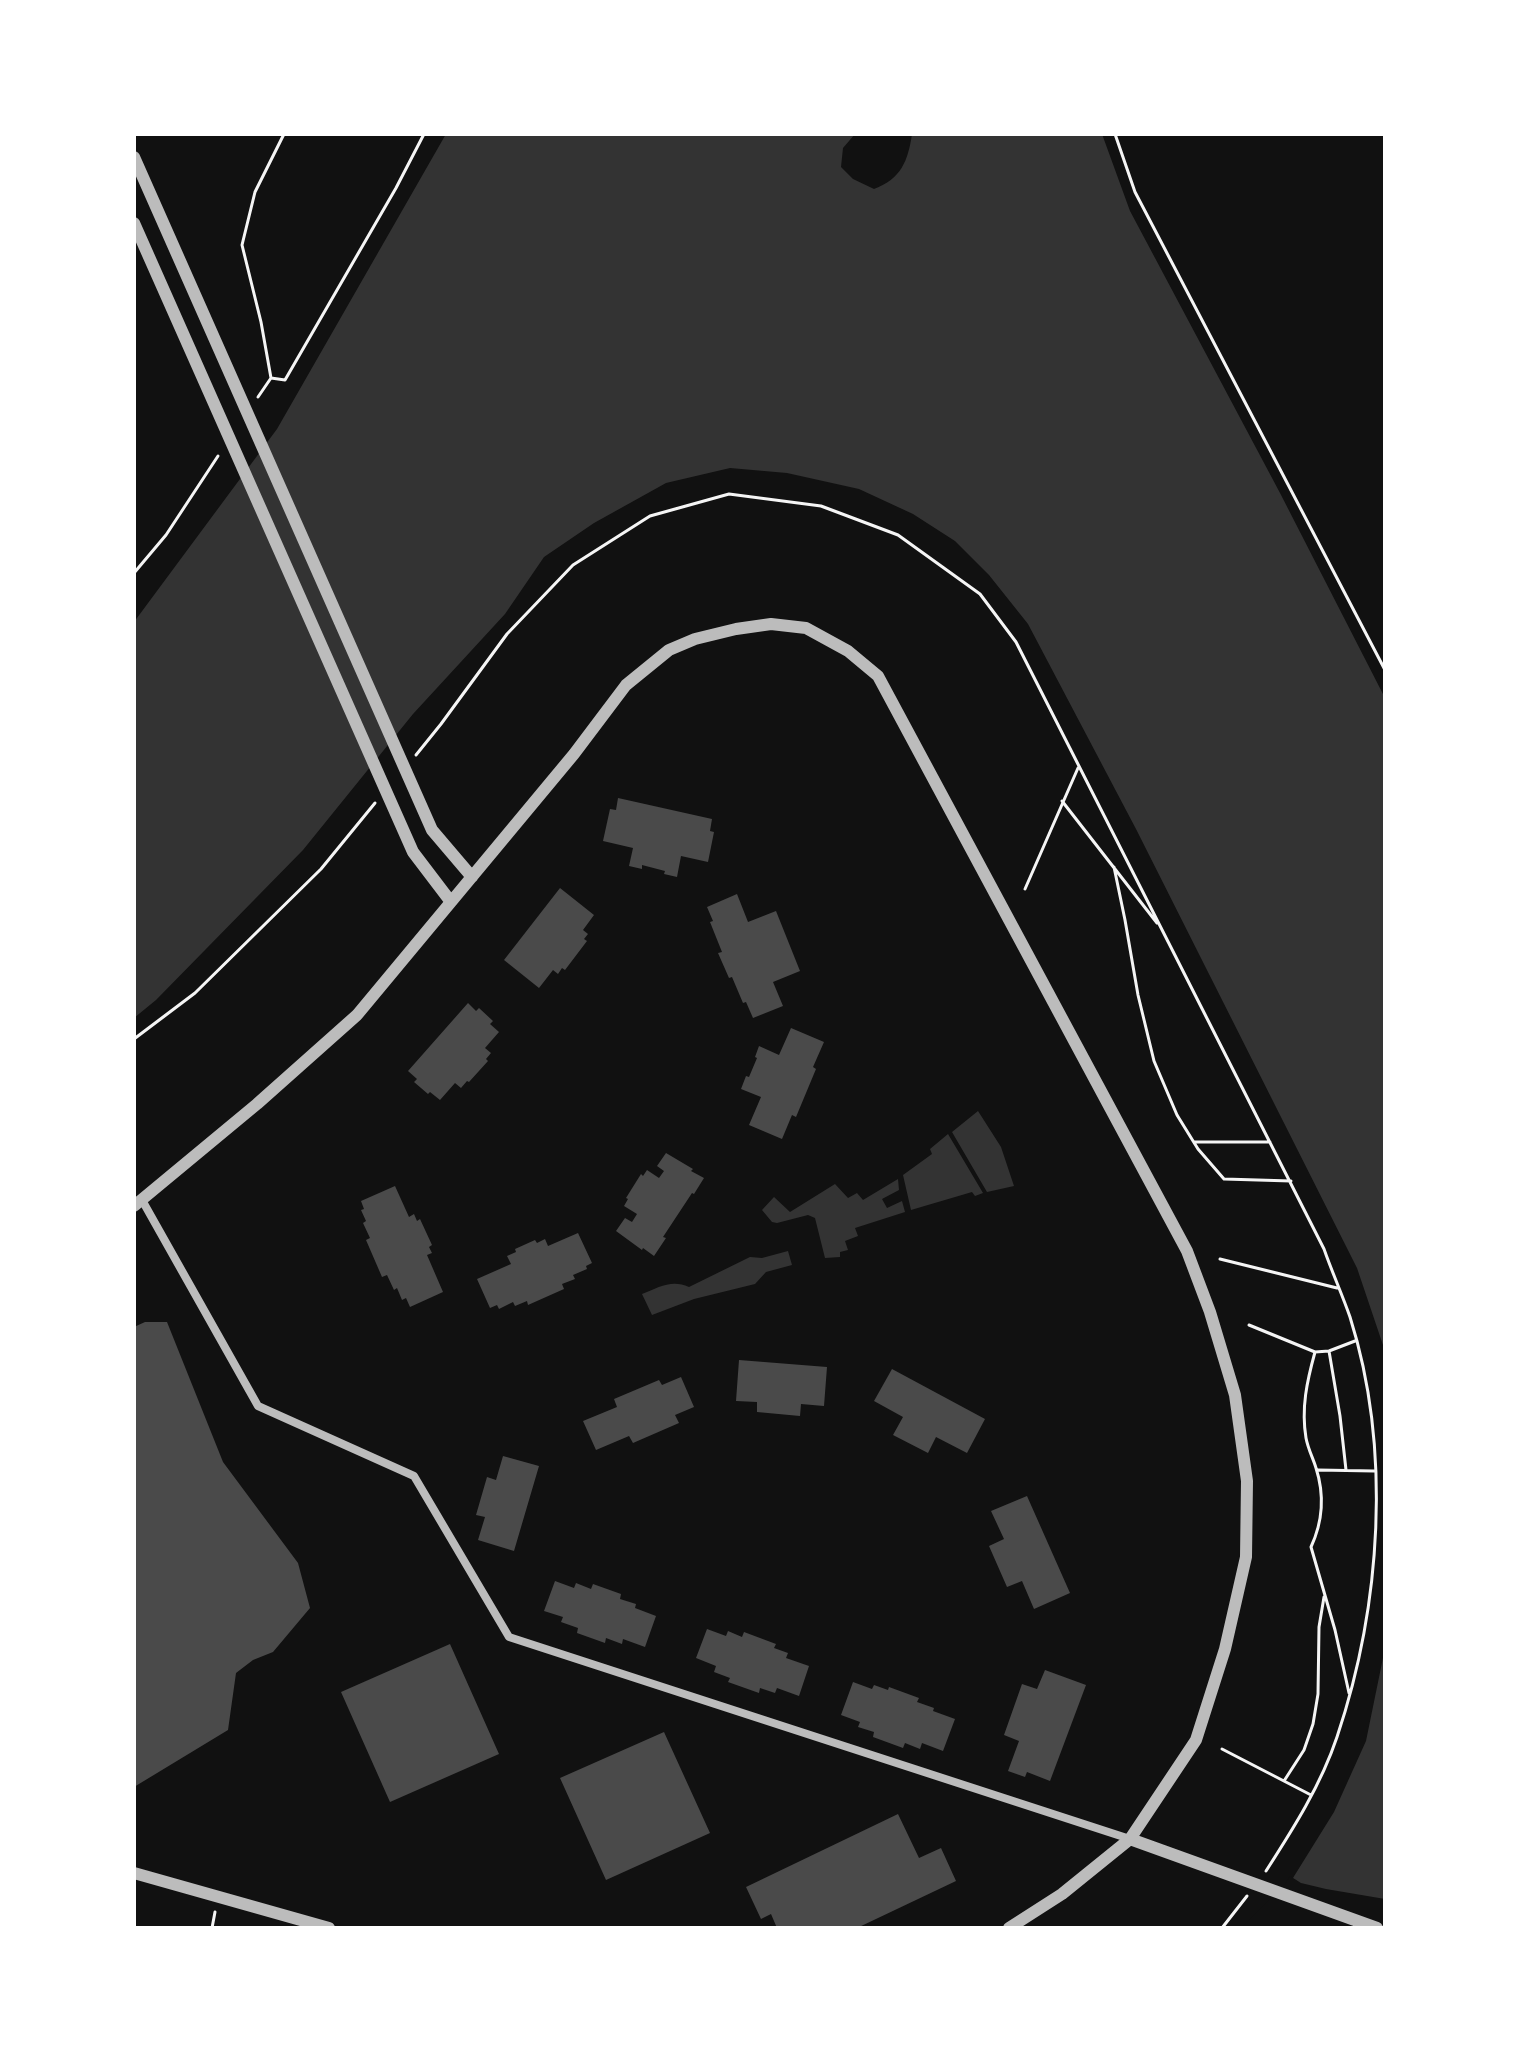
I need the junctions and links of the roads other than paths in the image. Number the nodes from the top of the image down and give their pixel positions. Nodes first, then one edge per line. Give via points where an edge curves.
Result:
1 (134, 157) edge
2 (134, 223) edge
3 (472, 877) junction
4 (451, 902) junction
5 (138, 1203) edge
6 (1130, 1839) junction
7 (134, 1873) edge
8 (329, 1928) edge
9 (1009, 1928) edge
10 (1377, 1928) edge

1 - 3 street via 432,830
2 - 4 street via 413,852
3 - 4 street
3 - 6 street via 626,685 669,650 736,629 771,624 806,628 848,651 878,676 1187,1251 1235,1395 1247,1481 1246,1557 1225,1649 1196,1740
4 - 5 street via 357,1015
5 - 6 street via 258,1406 414,1476 509,1637
6 - 9 street via 1062,1894
6 - 10 street
7 - 8 street

